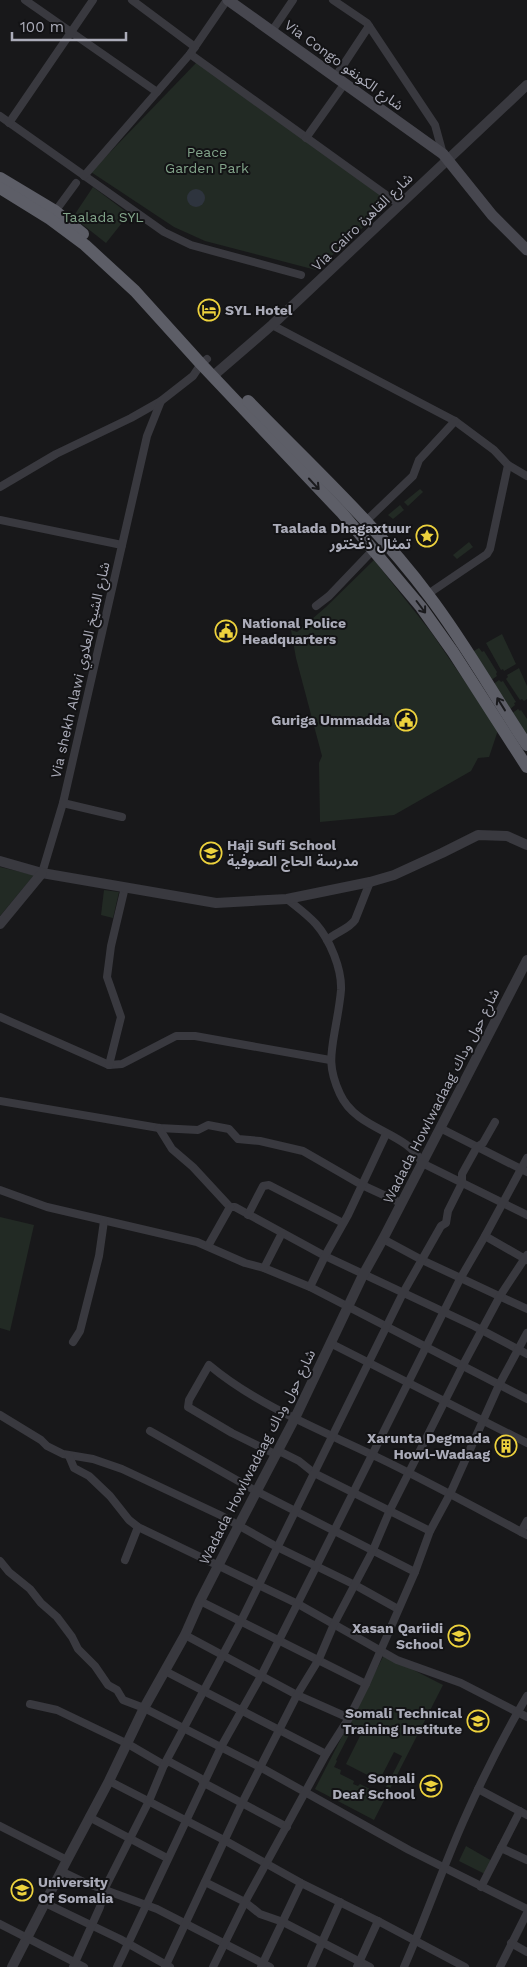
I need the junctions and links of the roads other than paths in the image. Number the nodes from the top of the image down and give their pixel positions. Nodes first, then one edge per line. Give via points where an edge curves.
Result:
1 (25, 0) edge
2 (93, 0) edge
3 (132, 0) edge
4 (228, 0) edge
5 (293, 0) edge
6 (333, 0) edge
7 (369, 26) junction
8 (272, 31) junction
9 (72, 32) junction
10 (192, 51) junction
11 (341, 80) junction
12 (527, 85) edge
13 (157, 92) junction
14 (0, 116) edge
15 (9, 123) junction
16 (306, 138) junction
17 (445, 157) junction
18 (84, 176) junction
19 (0, 178) edge
20 (76, 183) dead end
21 (0, 188) edge
22 (400, 205) junction
23 (52, 215) junction
24 (527, 250) edge
25 (301, 275) dead end
26 (272, 325) junction
27 (210, 368) junction
28 (161, 401) junction
29 (455, 421) junction
30 (508, 465) junction
31 (527, 476) edge
32 (0, 487) edge
33 (0, 520) edge
34 (365, 522) junction
35 (122, 545) junction
36 (373, 550) junction
37 (394, 564) junction
38 (428, 594) junction
39 (316, 606) dead end
40 (521, 743) edge
41 (527, 767) edge
42 (63, 803) junction
43 (122, 817) dead end
44 (527, 845) edge
45 (0, 861) edge
46 (42, 873) junction
47 (370, 882) junction
48 (125, 887) junction
49 (287, 899) junction
50 (0, 924) edge
51 (327, 940) junction
52 (527, 960) edge
53 (0, 1017) edge
54 (330, 1060) junction
55 (109, 1064) junction
56 (0, 1101) edge
57 (495, 1122) dead end
58 (158, 1128) junction
59 (440, 1128) junction
60 (386, 1134) junction
61 (477, 1147) junction
62 (527, 1158) edge
63 (422, 1164) junction
64 (524, 1170) edge
65 (462, 1183) junction
66 (362, 1185) junction
67 (0, 1190) edge
68 (401, 1203) junction
69 (503, 1203) junction
70 (230, 1207) junction
71 (248, 1215) junction
72 (527, 1215) edge
73 (104, 1221) junction
74 (343, 1223) junction
75 (282, 1234) junction
76 (485, 1236) junction
77 (383, 1239) junction
78 (208, 1246) junction
79 (325, 1256) junction
80 (526, 1258) edge
81 (422, 1260) junction
82 (264, 1268) junction
83 (363, 1275) junction
84 (460, 1278) junction
85 (310, 1287) junction
86 (403, 1294) junction
87 (500, 1296) junction
88 (348, 1307) junction
89 (527, 1309) edge
90 (443, 1312) junction
91 (387, 1326) junction
92 (483, 1331) junction
93 (527, 1333) edge
94 (73, 1342) dead end
95 (330, 1343) junction
96 (425, 1346) junction
97 (518, 1349) junction
98 (527, 1354) edge
99 (369, 1363) junction
100 (463, 1365) junction
101 (408, 1384) junction
102 (499, 1385) junction
103 (527, 1399) edge
104 (446, 1402) junction
105 (0, 1416) edge
106 (295, 1418) junction
107 (482, 1421) junction
108 (150, 1431) dead end
109 (333, 1437) junction
110 (527, 1443) edge
111 (275, 1454) junction
112 (372, 1455) junction
113 (69, 1456) junction
114 (314, 1473) junction
115 (411, 1473) junction
116 (256, 1491) junction
117 (354, 1492) junction
118 (450, 1494) junction
119 (390, 1510) junction
120 (295, 1511) junction
121 (527, 1522) edge
122 (238, 1525) junction
123 (138, 1528) junction
124 (334, 1530) junction
125 (430, 1531) junction
126 (524, 1534) edge
127 (276, 1547) junction
128 (373, 1550) junction
129 (125, 1560) dead end
130 (0, 1561) edge
131 (218, 1565) junction
132 (316, 1567) junction
133 (415, 1572) junction
134 (355, 1585) junction
135 (258, 1586) junction
136 (200, 1601) junction
137 (298, 1604) junction
138 (398, 1610) junction
139 (241, 1621) junction
140 (334, 1624) junction
141 (185, 1636) junction
142 (279, 1640) junction
143 (382, 1650) junction
144 (222, 1656) junction
145 (319, 1660) junction
146 (165, 1671) junction
147 (260, 1676) junction
148 (366, 1684) junction
149 (204, 1692) junction
150 (297, 1695) junction
151 (527, 1696) edge
152 (30, 1704) dead end
153 (144, 1708) junction
154 (242, 1710) junction
155 (518, 1712) junction
156 (349, 1718) junction
157 (527, 1718) edge
158 (185, 1728) junction
159 (280, 1729) junction
160 (128, 1744) junction
161 (221, 1747) junction
162 (326, 1754) junction
163 (164, 1765) junction
164 (260, 1767) junction
165 (109, 1781) junction
166 (204, 1783) junction
167 (478, 1789) junction
168 (307, 1792) junction
169 (149, 1801) junction
170 (242, 1803) junction
171 (524, 1813) edge
172 (89, 1817) junction
173 (186, 1821) junction
174 (0, 1826) edge
175 (287, 1827) junction
176 (129, 1839) junction
177 (224, 1840) junction
178 (501, 1848) junction
179 (167, 1858) junction
180 (66, 1860) junction
181 (527, 1860) edge
182 (267, 1864) junction
183 (445, 1868) junction
184 (62, 1871) junction
185 (204, 1882) junction
186 (301, 1883) junction
187 (481, 1887) junction
188 (106, 1890) junction
189 (245, 1902) junction
190 (340, 1902) junction
191 (45, 1904) junction
192 (146, 1905) junction
193 (527, 1909) edge
194 (527, 1913) edge
195 (378, 1920) junction
196 (283, 1922) junction
197 (187, 1923) junction
198 (0, 1924) edge
199 (91, 1926) junction
200 (27, 1938) junction
201 (416, 1940) junction
202 (322, 1942) junction
203 (511, 1943) junction
204 (129, 1944) junction
205 (224, 1945) junction
206 (527, 1952) edge
207 (358, 1964) edge
208 (452, 1964) edge
209 (74, 1965) edge
210 (167, 1966) edge
211 (265, 1966) edge
212 (12, 1967) edge
213 (84, 1967) edge
214 (117, 1967) edge
215 (213, 1967) edge
216 (311, 1967) edge
217 (370, 1967) edge
218 (404, 1967) edge
219 (465, 1967) edge
220 (500, 1967) edge

1 - 9 street
2 - 9 street
3 - 10 street
4 - 8 main road, Via Congo شارع الكونغو
4 - 10 street
5 - 8 street
6 - 7 street, Via Congo شارع الكونغو via 365,20
7 - 11 street
7 - 17 street, Via Congo شارع الكونغو via 435,125
8 - 11 main road, Via Congo شارع الكونغو
9 - 13 street
9 - 15 street
10 - 13 street
10 - 16 street
11 - 16 street
11 - 17 main road, Via Congo شارع الكونغو
12 - 17 street, Via Cairo شارع القاهرة
13 - 18 street
14 - 15 street
15 - 18 street
16 - 22 street
17 - 22 street, Via Cairo شارع القاهرة
17 - 24 main road via 492,215
18 - 25 street via 177,240
19 - 23 highway
20 - 23 street
21 - 23 highway
22 - 26 street, Via Cairo شارع القاهرة
23 - 27 highway via 106,253
26 - 27 street, Via Cairo شارع القاهرة
26 - 29 street
27 - 28 street, Via Cairo شارع القاهرة via 193,376
27 - 34 highway
27 -> 36 highway
28 - 32 street, Via Cairo شارع القاهرة via 56,454
28 - 35 street, Via shekh Alawi شارع الشيخ العلاوي via 147,436
29 - 30 street via 494,450
29 - 34 street via 419,460 413,476
30 - 31 street
30 - 38 street via 490,549
33 - 35 street
34 - 37 highway
35 - 42 street, Via shekh Alawi شارع الشيخ العلاوي
36 - 37 highway
36 - 39 street
37 - 38 highway
37 -> 40 highway via 421,607
40 -> 38 highway
40 - 41 highway
42 - 43 street
42 - 46 street, Via shekh Alawi شارع الشيخ العلاوي
44 - 47 street via 507,836 478,834 402,871
45 - 46 street
46 - 48 street
46 - 50 street
47 - 49 street
47 - 51 street via 356,920
48 - 49 street via 216,903
48 - 55 street via 107,978 121,1017
49 - 51 street via 315,922
51 - 54 street via 338,967 341,988
52 - 59 street, Wadada Howlwadaag شارع حول وداك
53 - 55 street
54 - 55 street via 195,1036 176,1036 128,1062 118,1066
54 - 60 street via 334,1081 346,1105 355,1115
56 - 58 street
57 - 61 street via 483,1143
58 - 66 street via 198,1130 208,1125 228,1129 238,1138 303,1151
58 - 70 street via 172,1149 193,1166
59 - 61 street
59 - 63 street, Wadada Howlwadaag شارع حول وداك
60 - 63 street via 418,1154
60 - 66 street
61 - 64 street
61 - 65 street via 462,1174
62 - 64 street
63 - 65 street
63 - 68 street, Wadada Howlwadaag شارع حول وداك
64 - 69 street
65 - 69 street
65 - 81 street via 448,1211 446,1223 441,1226
66 - 68 street
66 - 74 street
67 - 73 street via 47,1207
68 - 77 street, Wadada Howlwadaag شارع حول وداك
69 - 72 street
69 - 76 street
70 - 71 street via 235,1206
70 - 78 street
71 - 74 street via 263,1186 269,1185
71 - 75 street
73 - 78 street
73 - 94 street via 99,1256 80,1331
74 - 79 street
75 - 79 street
75 - 82 street
76 - 80 street
76 - 84 street
77 - 81 street
77 - 83 street, Wadada Howlwadaag شارع حول وداك
78 - 82 street
79 - 83 street
79 - 85 street
80 - 87 street
81 - 84 street
81 - 86 street
82 - 85 street
83 - 86 street
83 - 88 street, Wadada Howlwadaag شارع حول وداك
84 - 87 street
84 - 90 street
85 - 88 street
86 - 90 street
86 - 91 street
87 - 89 street
87 - 92 street
88 - 91 street
88 - 95 street, Wadada Howlwadaag شارع حول وداك
90 - 92 street
90 - 96 street
91 - 96 street
91 - 99 street
92 - 97 street
92 - 100 street
93 - 97 street
95 - 99 street
95 - 106 street, Wadada Howlwadaag شارع حول وداك
96 - 100 street
96 - 101 street
97 - 98 street
97 - 102 street
99 - 101 street
99 - 109 street
100 - 102 street
100 - 104 street
101 - 104 street
101 - 112 street
102 - 103 street
102 - 107 street
104 - 107 street
104 - 115 street
105 - 113 street via 46,1446
106 - 109 street
106 - 111 street, Wadada Howlwadaag شارع حول وداك
106 - 111 street via 251,1395 209,1365 197,1384 188,1407
107 - 110 street
107 - 118 street
108 - 116 street
109 - 112 street
109 - 114 street
111 - 114 street via 281,1452
111 - 116 street, Wadada Howlwadaag شارع حول وداك
112 - 115 street
112 - 117 street
113 - 122 street via 92,1459 122,1469
113 - 123 street via 74,1468 110,1496
114 - 117 street
114 - 120 street
115 - 118 street
115 - 119 street
116 - 120 street
116 - 122 street, Wadada Howlwadaag شارع حول وداك
117 - 119 street
117 - 124 street
118 - 125 street
118 - 126 street
119 - 125 street
119 - 128 street
120 - 124 street
120 - 127 street
121 - 126 street
122 - 127 street
122 - 131 street, Wadada Howlwadaag شارع حول وداك
123 - 129 street
123 - 131 street
124 - 128 street
124 - 132 street
125 - 133 street
127 - 132 street
127 - 135 street
128 - 133 street
128 - 134 street
130 - 153 street via 57,1617 108,1685 117,1690 123,1700
131 - 135 street
131 - 136 street, Wadada Howlwadaag شارع حول وداك
132 - 134 street
132 - 137 street
133 - 138 street
134 - 138 street
134 - 140 street
135 - 137 street
135 - 139 street
136 - 139 street
136 - 141 street, Wadada Howlwadaag شارع حول وداك
137 - 140 street
137 - 142 street
138 - 143 street
139 - 142 street
139 - 144 street
140 - 143 street
140 - 145 street
141 - 144 street
141 - 146 street, Wadada Howlwadaag شارع حول وداك
142 - 145 street
142 - 147 street
143 - 148 street
143 - 155 street via 397,1660 461,1683
144 - 147 street
144 - 149 street
145 - 148 street
145 - 150 street
146 - 149 street
146 - 153 street, Wadada Howlwadaag شارع حول وداك
147 - 150 street
147 - 154 street
148 - 156 street
149 - 154 street
149 - 158 street
150 - 156 street
150 - 159 street
151 - 155 street
152 - 160 street via 57,1710
153 - 158 street
153 - 160 street, Wadada Howlwadaag شارع حول وداك
154 - 159 street
154 - 161 street
155 - 157 street
155 - 167 street
156 - 162 street
158 - 161 street
158 - 163 street
159 - 162 street
159 - 164 street
160 - 163 street
160 - 165 street, Wadada Howlwadaag شارع حول وداك
161 - 164 street
161 - 166 street
162 - 168 street
163 - 166 street via 168,1761
163 - 169 street
164 - 168 street
164 - 170 street
165 - 169 street
165 - 172 street, Wadada Howlwadaag شارع حول وداك
166 - 170 street
166 - 173 street
167 - 171 street
167 - 183 street
168 - 175 street
168 - 183 street
169 - 173 street
169 - 176 street
170 - 175 street
170 - 177 street
171 - 178 street
172 - 176 street
172 - 180 street, Wadada Howlwadaag شارع حول وداك
173 - 177 street
173 - 179 street
174 - 180 street
175 - 182 street
176 - 179 street
176 - 188 street
177 - 182 street
177 - 185 street
178 - 181 street
178 - 187 street
179 - 192 street
180 - 184 street, Wadada Howlwadaag شارع حول وداك
182 - 186 street
182 - 189 street
183 - 187 street
183 - 201 street
184 - 188 street
184 - 191 street, Wadada Howlwadaag شارع حول وداك
185 - 189 street
185 - 197 street
186 - 190 street
186 - 196 street
187 - 193 street
188 - 192 street
188 - 199 street
189 - 196 street via 260,1914
189 - 205 street
190 - 195 street
190 - 202 street
191 - 199 street
191 - 200 street, Wadada Howlwadaag شارع حول وداك
192 - 197 street
192 - 204 street
194 - 203 street
195 - 201 street
195 - 207 street
196 - 202 street
196 - 211 street
197 - 205 street
197 - 210 street
198 - 200 street
199 - 204 street
199 - 209 street
200 - 209 street
200 - 212 street, Wadada Howlwadaag شارع حول وداك
201 - 208 street
201 - 218 street
202 - 207 street
202 - 216 street
203 - 206 street
203 - 220 street
204 - 210 street
204 - 214 street
205 - 211 street
205 - 215 street
207 - 217 street
208 - 219 street
209 - 213 street

